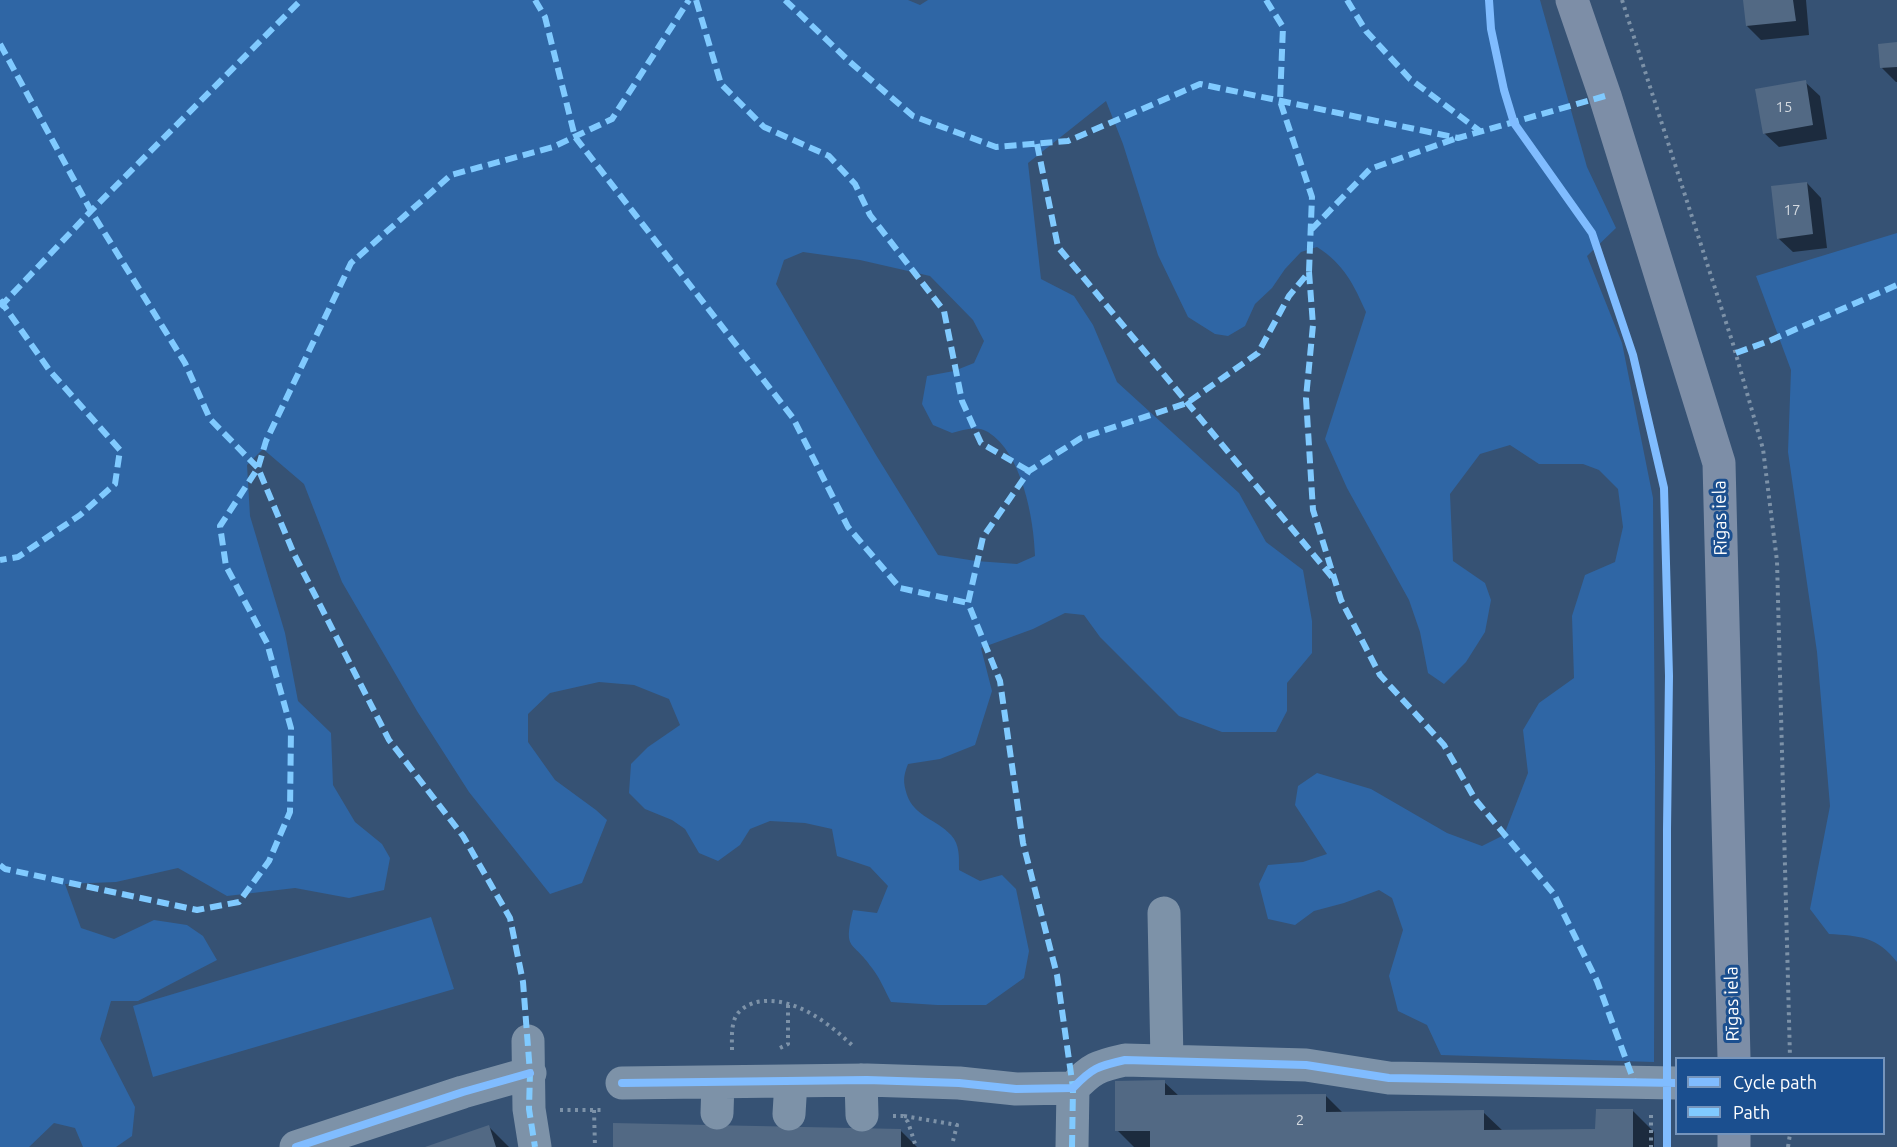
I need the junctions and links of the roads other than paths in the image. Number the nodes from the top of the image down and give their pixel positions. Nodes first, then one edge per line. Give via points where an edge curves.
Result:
1 (1572, 0) edge
2 (1164, 913) dead end
3 (1734, 1057) edge
4 (1167, 1061) junction
5 (864, 1080) junction
6 (790, 1081) junction
7 (1675, 1083) edge
8 (1073, 1088) junction
9 (639, 1093) dead end
10 (789, 1114) dead end
11 (862, 1115) dead end
12 (296, 1147) edge
13 (535, 1147) edge
14 (1072, 1147) edge

1 - 3 main road, Rīgas iela via 1719,463
2 - 4 street
4 - 7 street via 1306,1065 1389,1078
4 - 8 street via 1125,1060 1099,1065
5 - 6 street
5 - 8 street via 1016,1089
5 - 11 street
6 - 9 street via 723,1092
6 - 10 street
8 - 14 street
12 - 13 street via 463,1092 529,1057 529,1109

